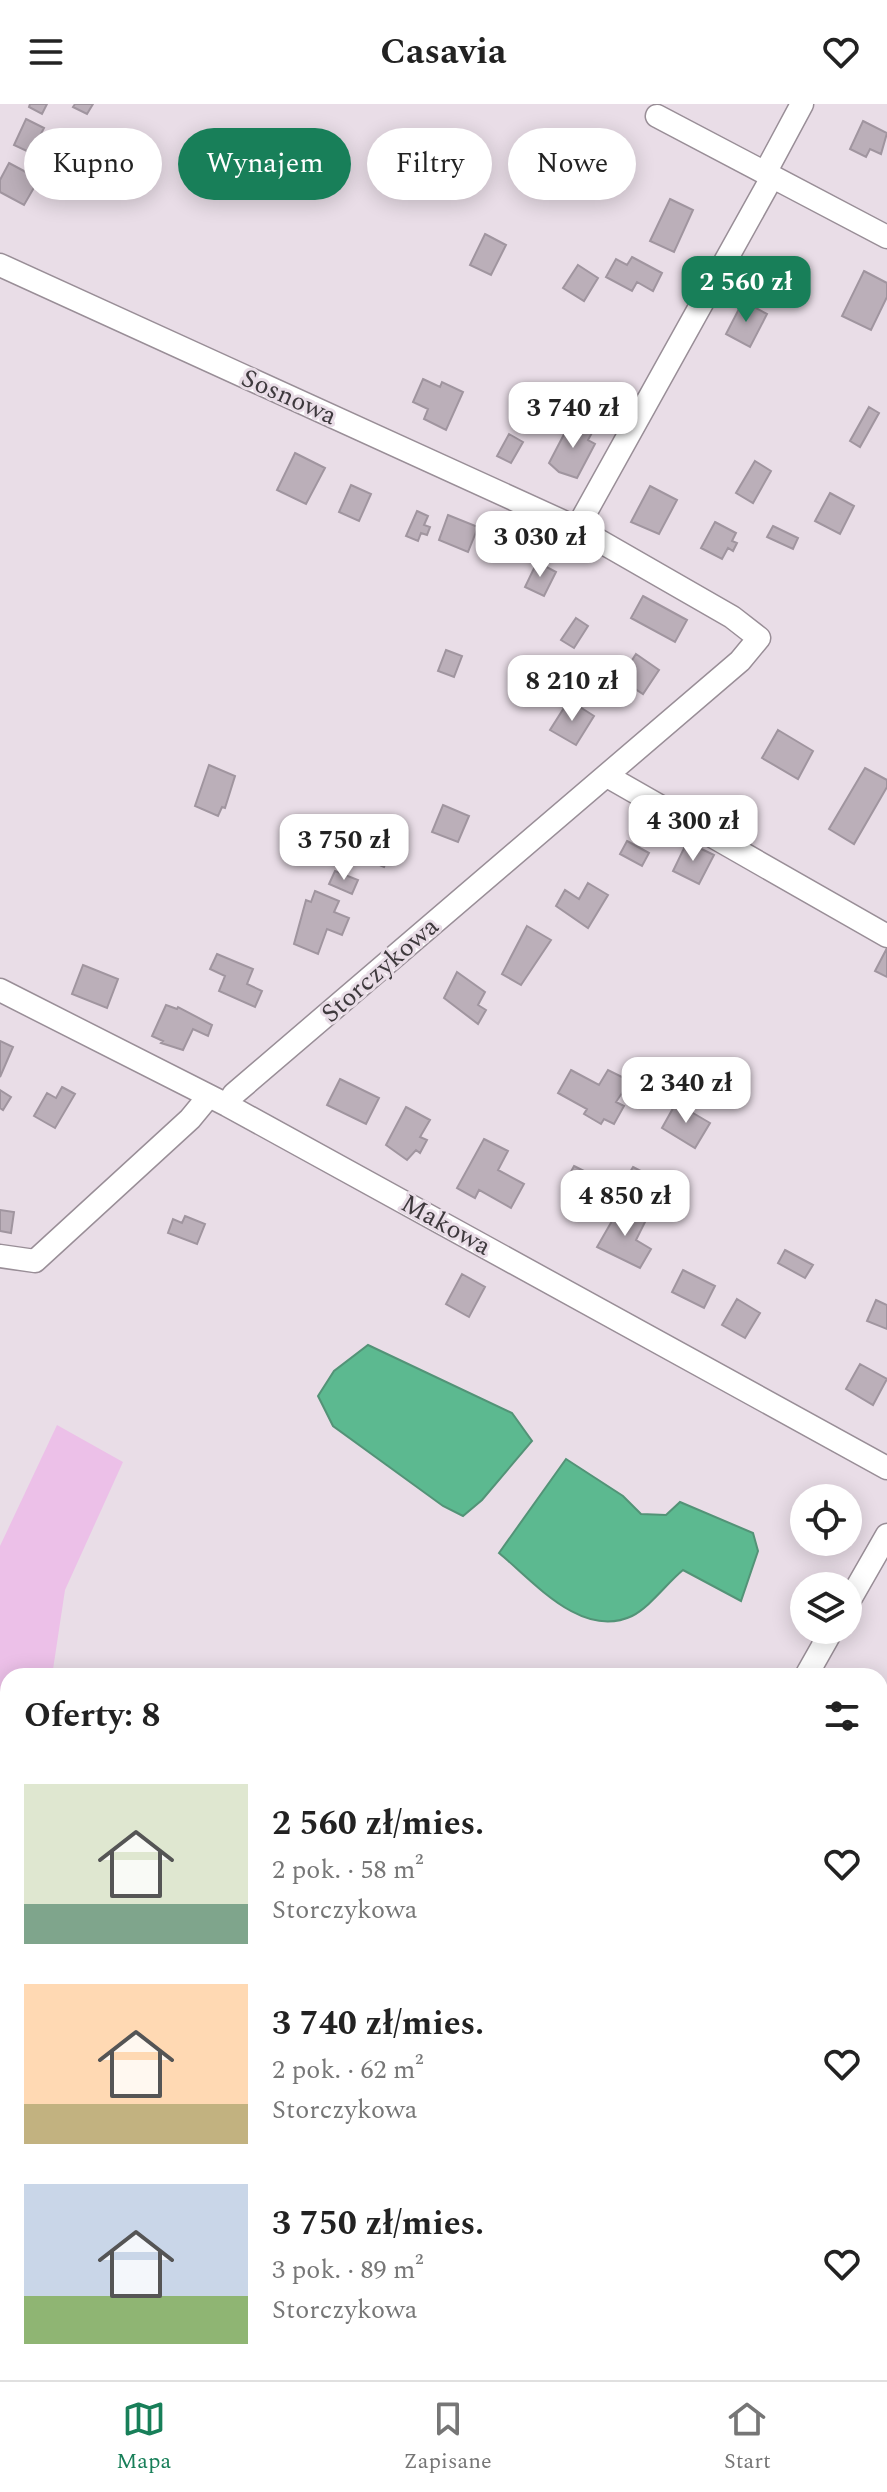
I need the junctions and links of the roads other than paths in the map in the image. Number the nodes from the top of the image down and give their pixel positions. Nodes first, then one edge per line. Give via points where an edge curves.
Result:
1 (802, 104) edge
2 (657, 116) dead end
3 (768, 176) junction
4 (887, 237) edge
5 (0, 265) edge
6 (577, 528) junction
7 (607, 776) junction
8 (887, 936) edge
9 (0, 990) edge
10 (218, 1100) junction
11 (0, 1256) edge
12 (887, 1468) edge
13 (887, 1535) edge
14 (862, 1579) edge
15 (824, 1644) edge
16 (811, 1668) edge

1 - 3 street
2 - 3 street
3 - 4 street
3 - 6 street
5 - 6 street, Sosnowa
6 - 7 street, Storczykowa via 732,617 759,638 740,661
7 - 8 street
7 - 10 street, Storczykowa via 234,1094
9 - 10 street, Makowa
10 - 11 street, Storczykowa via 190,1119 35,1261
10 - 12 street, Makowa
13 - 14 street
15 - 16 street

